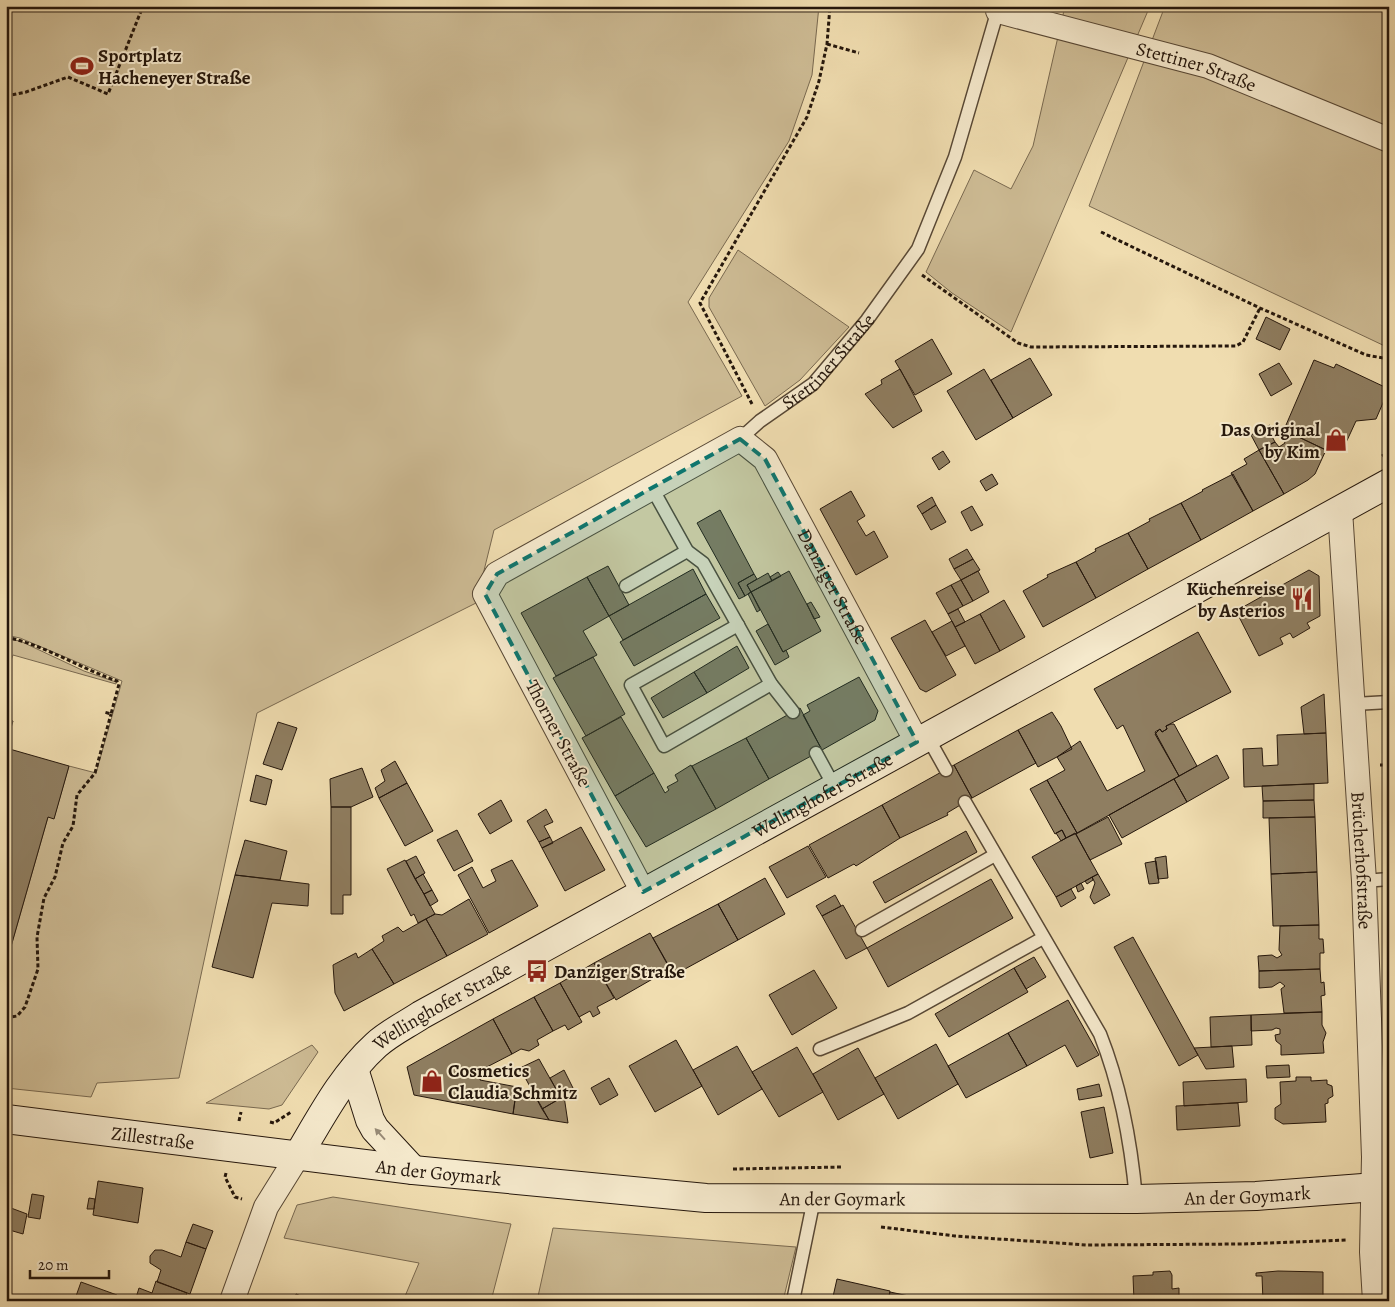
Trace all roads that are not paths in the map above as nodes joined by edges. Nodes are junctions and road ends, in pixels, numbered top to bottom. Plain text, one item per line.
1 (999, 9) edge
2 (1389, 140) edge
3 (740, 439) junction
4 (1389, 483) edge
5 (652, 488) junction
6 (1340, 510) junction
7 (687, 551) junction
8 (497, 574) joint
9 (626, 586) dead end
10 (738, 625) junction
11 (771, 684) junction
12 (1389, 702) edge
13 (1354, 704) junction
14 (792, 712) dead end
15 (922, 739) junction
16 (816, 753) dead end
17 (946, 770) dead end
18 (835, 788) junction
19 (965, 802) dead end
20 (994, 855) junction
21 (1389, 879) edge
22 (1364, 881) junction
23 (643, 892) junction
24 (862, 930) dead end
25 (1043, 938) junction
26 (820, 1048) dead end
27 (354, 1069) junction
28 (6, 1119) edge
29 (299, 1154) junction
30 (413, 1170) junction
31 (1381, 1187) edge
32 (814, 1199) junction
33 (1136, 1199) junction
34 (1381, 1263) edge
35 (232, 1301) edge
36 (793, 1301) edge
37 (1375, 1301) edge

1 - 2 street, Stettiner Straße
1 - 3 lane, Stettiner Straße
3 - 5 street, Stettiner Straße
3 - 15 street, Danziger Straße
4 - 6 street, Wellinghofer Straße
5 - 7 lane
5 - 8 street, Stettiner Straße
6 - 13 street, Brücherhofstraße
6 - 15 street, Wellinghofer Straße
7 - 9 lane
7 - 10 lane
8 - 23 street, Thorner Straße
10 - 11 lane
10 - 11 lane
11 - 14 lane
12 - 13 lane
13 - 22 street, Brücherhofstraße
15 - 17 lane
15 - 18 street, Wellinghofer Straße
16 - 18 lane
18 - 23 street, Wellinghofer Straße
19 - 20 lane
20 - 24 lane
20 - 25 lane
21 - 22 lane
22 - 31 street, Brücherhofstraße
23 - 27 street, Wellinghofer Straße
25 - 26 lane
25 - 33 lane
27 - 29 street, Wellinghofer Straße
30 -> 27 street
28 - 29 street, Zillestraße
29 - 30 street, An der Goymark
29 - 35 street
30 - 32 street, An der Goymark
31 - 33 street, An der Goymark
31 - 34 street, Brücherhofstraße
32 - 33 street, An der Goymark
32 - 36 lane
34 - 37 street, Brücherhofstraße

